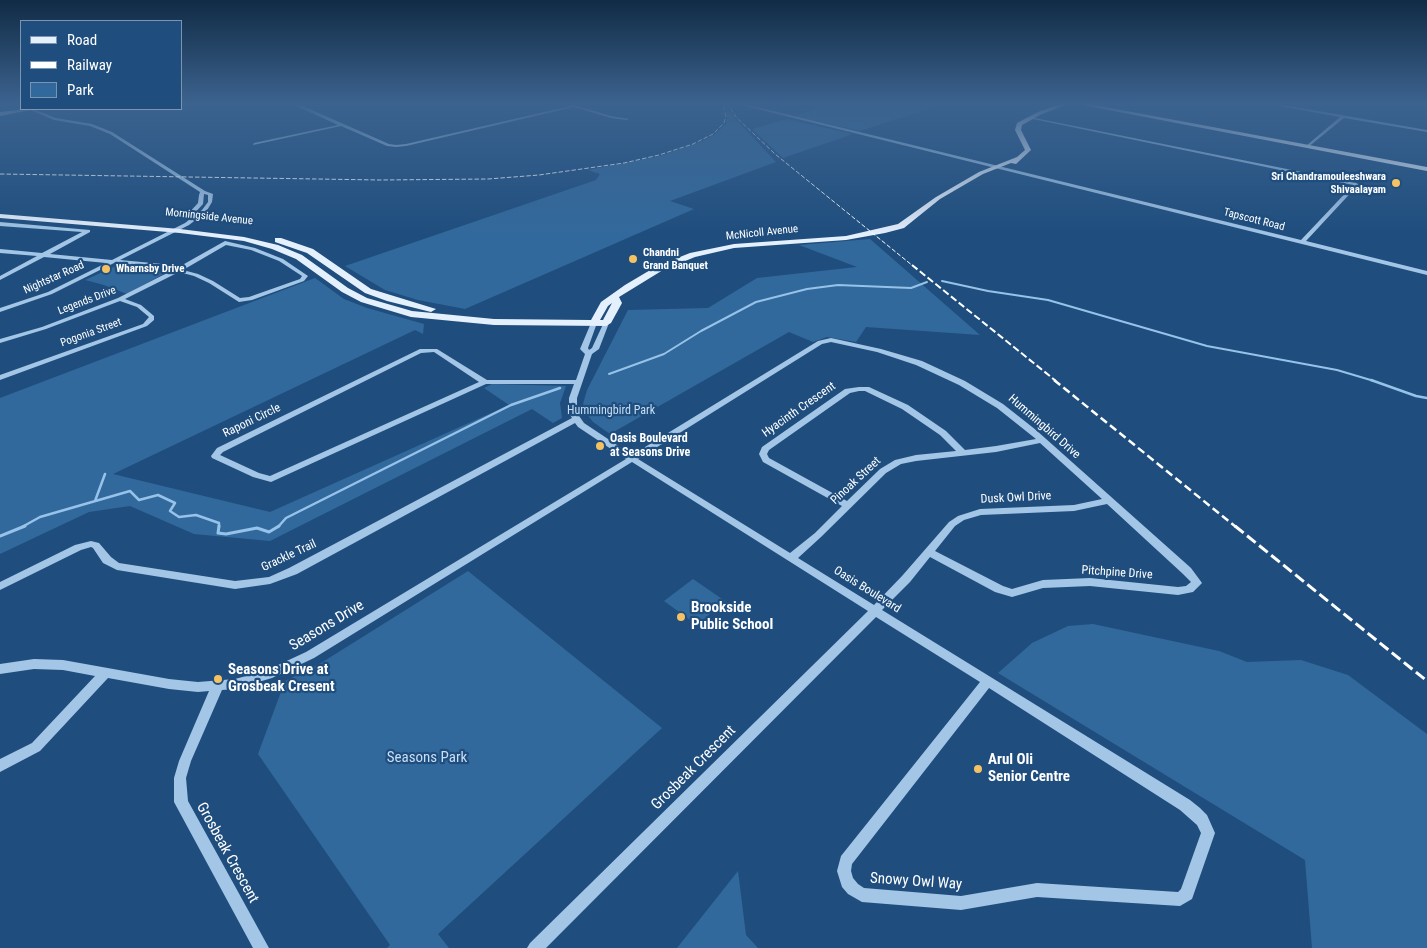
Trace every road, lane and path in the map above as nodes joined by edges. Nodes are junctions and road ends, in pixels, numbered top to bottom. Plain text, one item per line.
1 (132, 147) edge
2 (914, 147) edge
3 (1027, 147) edge
4 (1174, 147) edge
5 (1316, 147) edge
6 (1000, 168) junction
7 (1427, 168) edge
8 (204, 192) junction
9 (0, 214) edge
10 (0, 224) edge
11 (173, 228) junction
12 (1302, 242) junction
13 (0, 251) edge
14 (43, 255) junction
15 (114, 260) junction
16 (178, 270) junction
17 (1427, 273) edge
18 (0, 278) edge
19 (614, 298) junction
20 (120, 299) junction
21 (239, 300) joint
22 (0, 310) edge
23 (596, 320) junction
24 (607, 320) junction
25 (0, 341) edge
26 (589, 353) junction
27 (0, 378) edge
28 (485, 382) junction
29 (577, 382) junction
30 (576, 419) junction
31 (1042, 440) junction
32 (962, 452) junction
33 (632, 458) junction
34 (1109, 501) junction
35 (848, 505) junction
36 (929, 552) junction
37 (791, 558) junction
38 (1180, 566) joint
39 (0, 586) edge
40 (875, 611) junction
41 (0, 669) edge
42 (105, 672) junction
43 (988, 682) junction
44 (217, 687) junction
45 (0, 766) edge
46 (1202, 820) joint
47 (261, 948) edge
48 (536, 948) edge

1 - 8 street
2 - 6 street, Tapscott Road
3 - 6 main road, McNicoll Avenue
4 - 12 street
5 - 7 main road
6 - 12 street, Tapscott Road
6 - 19 main road, McNicoll Avenue
8 - 11 street
8 - 11 street
9 - 11 main road, Morningside Avenue
10 - 14 street
11 - 15 street, Nightstar Road
11 - 23 main road, Morningside Avenue
12 - 17 street, Tapscott Road
13 - 14 street
14 - 15 street
14 - 18 street
15 - 16 street
15 - 22 street, Nightstar Road
16 - 20 street, Legends Drive
16 - 21 street
16 - 21 street, Legends Drive
19 - 23 main road, McNicoll Avenue
19 - 24 main road
20 - 25 street, Legends Drive
20 - 27 street, Pogonia Street
23 - 24 main road, Morningside Avenue
23 - 26 street
24 - 26 street
26 - 29 street
28 - 28 street, Raponi Circle
28 - 29 street, Raponi Circle
29 - 30 street
30 - 33 street, Oasis Boulevard
30 - 39 street, Grackle Trail
31 - 32 street, Pinoak Street
31 - 33 street, Hummingbird Drive
31 - 34 street, Hummingbird Drive
32 - 35 street, Pinoak Street
32 - 35 street, Hyacinth Crescent
33 - 37 street, Oasis Boulevard
33 - 44 street, Seasons Drive
34 - 36 street, Dusk Owl Drive
34 - 38 street, Hummingbird Drive
35 - 37 street, Pinoak Street
36 - 38 street, Pitchpine Drive
36 - 40 street, Dusk Owl Drive
37 - 40 street, Oasis Boulevard
40 - 43 street, Oasis Boulevard
40 - 48 street, Grosbeak Crescent
41 - 42 street, Seasons Drive
42 - 44 street, Seasons Drive
42 - 45 street
43 - 46 street, Oasis Boulevard
43 - 46 street, Snowy Owl Way
44 - 47 street, Grosbeak Crescent

